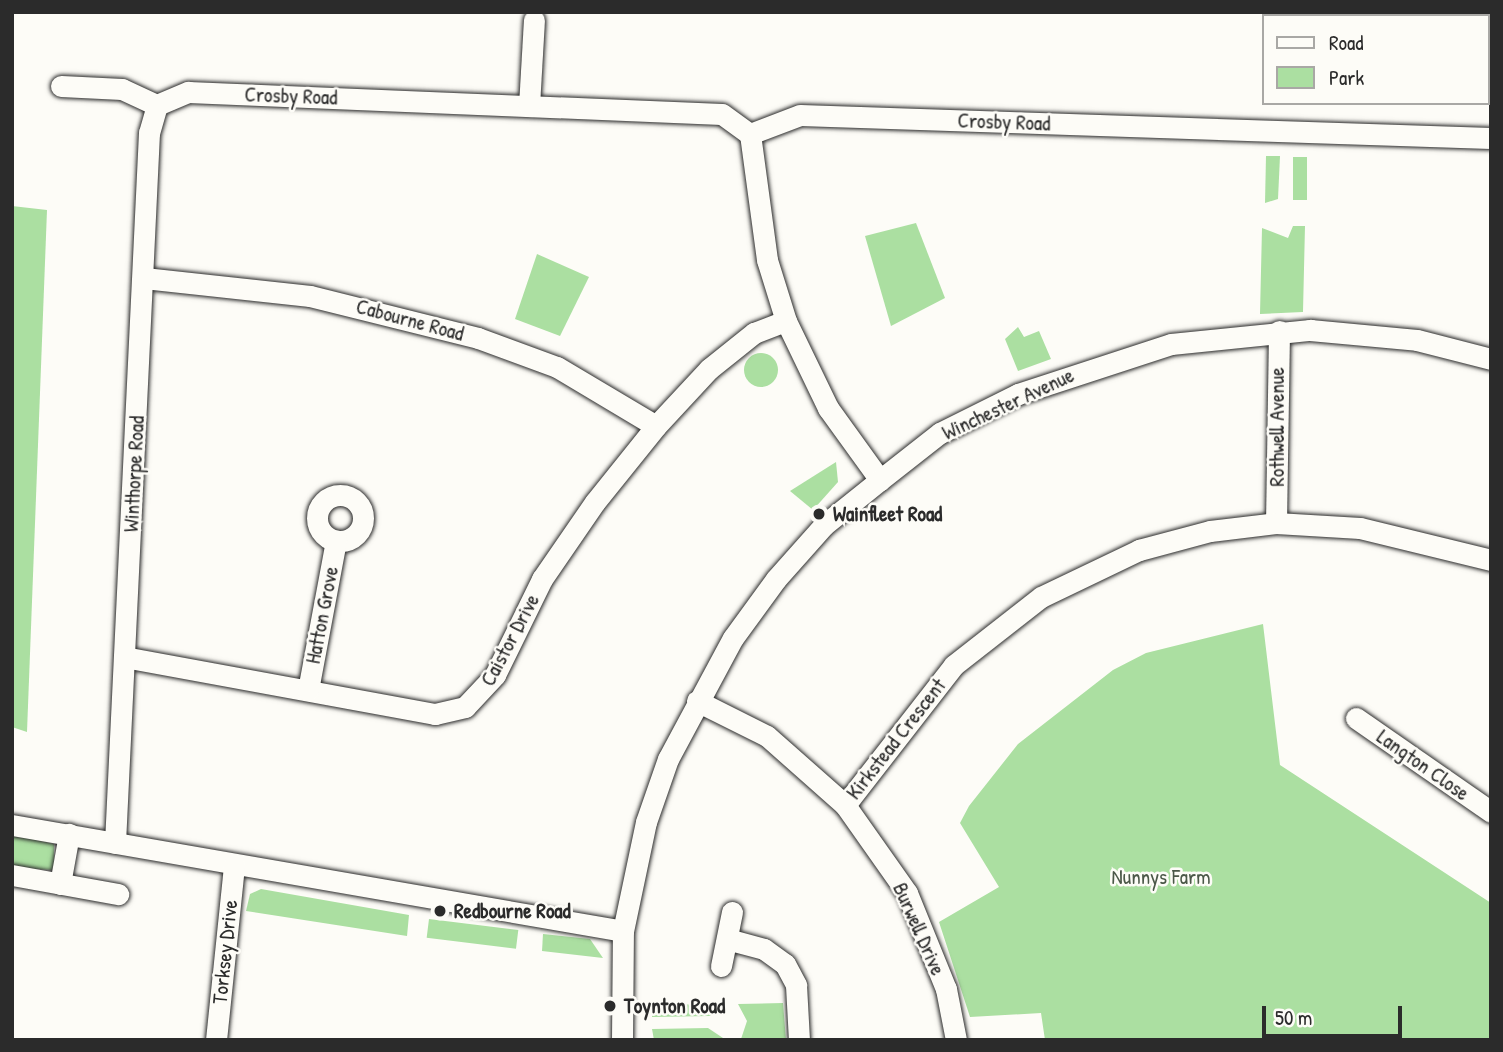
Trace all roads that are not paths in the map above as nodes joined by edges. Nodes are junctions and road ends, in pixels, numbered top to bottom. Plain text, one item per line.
1 (534, 20) dead end
2 (61, 86) dead end
3 (157, 105) junction
4 (528, 106) junction
5 (750, 134) junction
6 (1491, 138) edge
7 (144, 278) junction
8 (786, 321) junction
9 (1279, 331) junction
10 (1491, 359) edge
11 (656, 426) junction
12 (880, 480) junction
13 (1276, 523) junction
14 (336, 541) dead end
15 (1491, 560) edge
16 (124, 657) junction
17 (308, 690) junction
18 (697, 701) junction
19 (1356, 718) dead end
20 (845, 805) junction
21 (1491, 812) edge
22 (12, 825) edge
23 (69, 834) junction
24 (115, 843) junction
25 (234, 865) junction
26 (12, 875) edge
27 (60, 884) junction
28 (118, 894) dead end
29 (732, 912) dead end
30 (623, 930) junction
31 (726, 939) junction
32 (721, 966) dead end
33 (216, 1040) edge
34 (622, 1040) edge
35 (799, 1040) edge
36 (956, 1040) edge

1 - 4 street
2 - 3 street
3 - 4 street, Crosby Road
3 - 7 street, Winthorpe Road
4 - 5 street, Crosby Road
5 - 6 street, Crosby Road
5 - 8 street
7 - 11 street, Cabourne Road
7 - 16 street, Winthorpe Road
8 - 11 street, Caistor Drive
8 - 12 street
9 - 10 street, Winchester Avenue
9 - 12 street, Winchester Avenue
9 - 13 street, Rothwell Avenue
11 - 17 street, Caistor Drive
12 - 18 street, Winchester Avenue
13 - 15 street, Kirkstead Crescent
13 - 20 street, Kirkstead Crescent
14 - 17 street, Hatton Grove
16 - 17 street, Caistor Drive
16 - 24 street, Winthorpe Road
18 - 20 street, Burwell Drive
18 - 30 street, Winchester Avenue
19 - 21 street, Langton Close
20 - 36 street, Burwell Drive
22 - 23 street
23 - 24 street
23 - 27 street
24 - 25 street
25 - 30 street
25 - 33 street, Torksey Drive
26 - 27 street
27 - 28 street
29 - 31 street
30 - 34 street, Winchester Avenue
31 - 32 street
31 - 35 street

